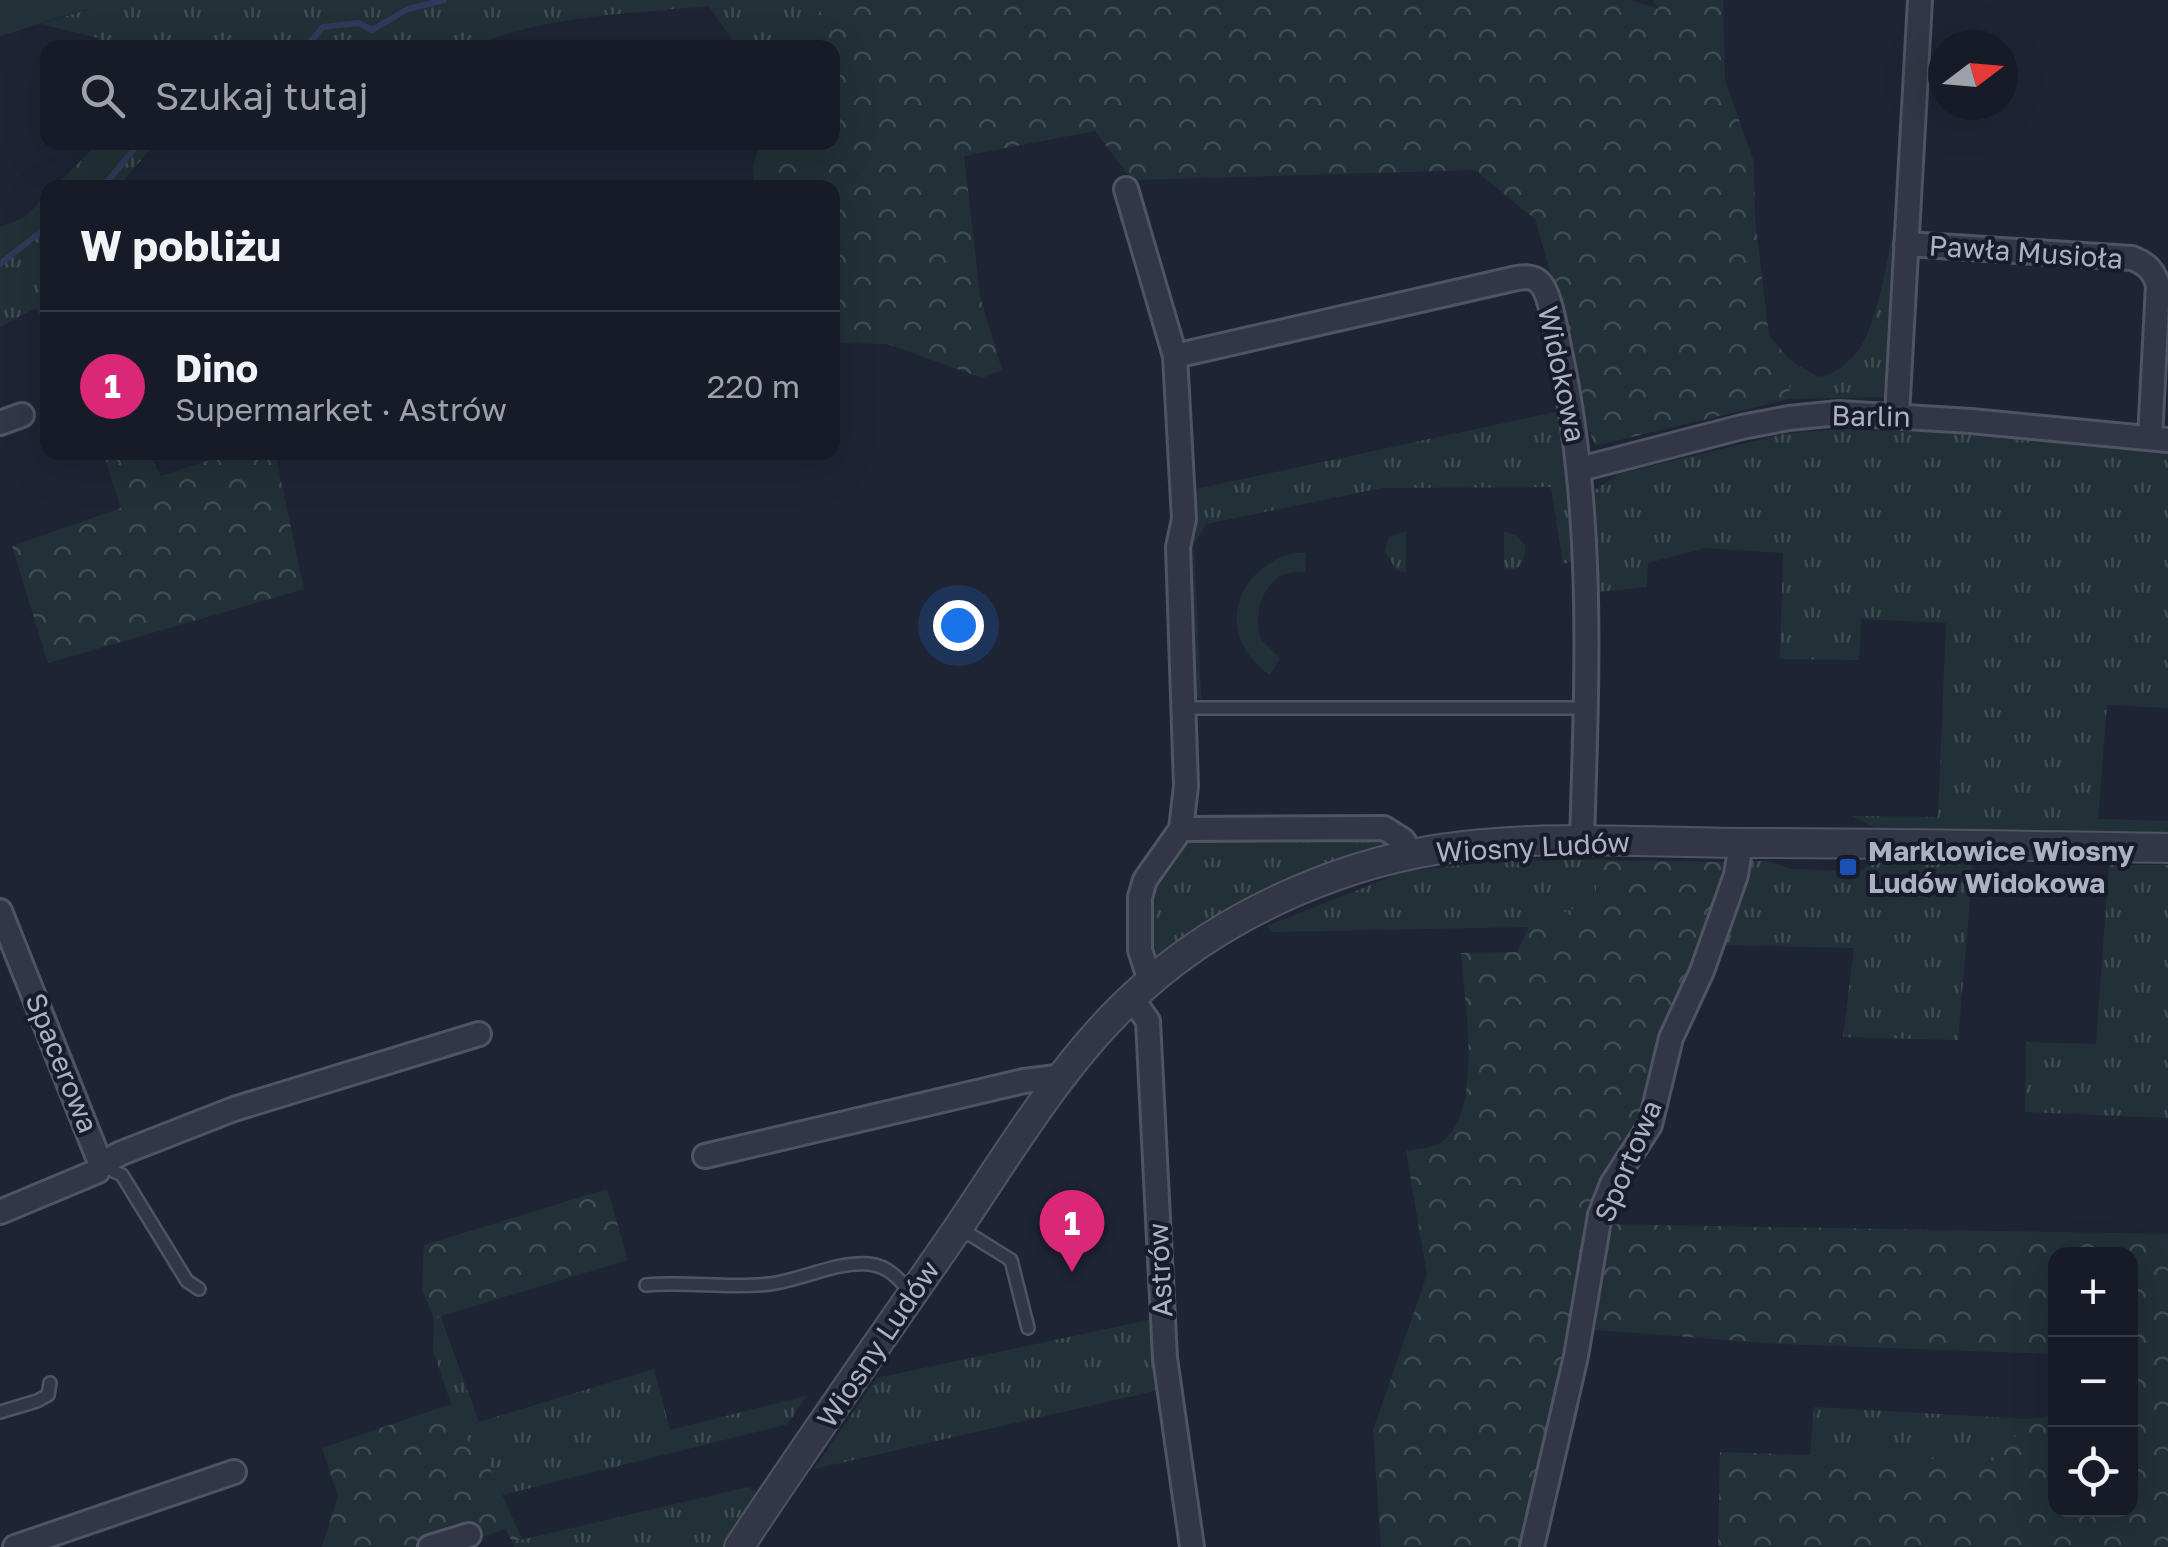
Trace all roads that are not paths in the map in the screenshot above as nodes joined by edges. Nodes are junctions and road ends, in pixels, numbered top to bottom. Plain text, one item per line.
1 (1920, 0) edge
2 (1126, 189) dead end
3 (1906, 244) junction
4 (1175, 356) junction
5 (1897, 415) junction
6 (2159, 440) edge
7 (1580, 469) junction
8 (1183, 708) junction
9 (1585, 708) junction
10 (1181, 830) junction
11 (1582, 842) junction
12 (1741, 843) junction
13 (2168, 848) edge
14 (1412, 854) junction
15 (0, 911) edge
16 (1140, 989) junction
17 (478, 1034) dead end
18 (1064, 1076) junction
19 (705, 1156) dead end
20 (102, 1165) junction
21 (0, 1212) edge
22 (958, 1227) junction
23 (646, 1285) dead end
24 (199, 1289) dead end
25 (912, 1294) junction
26 (1028, 1328) dead end
27 (50, 1383) dead end
28 (0, 1412) edge
29 (234, 1472) dead end
30 (469, 1535) dead end
31 (16, 1547) edge
32 (430, 1547) edge
33 (739, 1547) edge
34 (1192, 1547) edge
35 (1532, 1547) edge

1 - 3 street, Pawła Musioła
2 - 4 street
3 - 5 street, Pawła Musioła
3 - 6 street, Pawła Musioła
4 - 7 street, Widokowa
4 - 8 street
5 - 6 street, Barlin
5 - 7 street, Barlin
7 - 9 street, Widokowa
8 - 9 lane
8 - 10 street
9 - 11 street, Widokowa
10 - 14 street
10 - 16 street
11 - 12 street, Wiosny Ludów
11 - 14 street, Wiosny Ludów
12 - 13 street, Wiosny Ludów
12 - 35 street, Sportowa
14 - 16 street, Wiosny Ludów
15 - 20 street, Spacerowa
16 - 18 street, Wiosny Ludów
16 - 34 street, Astrów
17 - 20 street
18 - 19 street
18 - 22 street, Wiosny Ludów
20 - 21 street, Spacerowa
20 - 24 lane
22 - 25 street, Wiosny Ludów
22 - 26 lane
23 - 25 lane
25 - 33 street, Wiosny Ludów
27 - 28 lane
29 - 31 street
30 - 32 street

